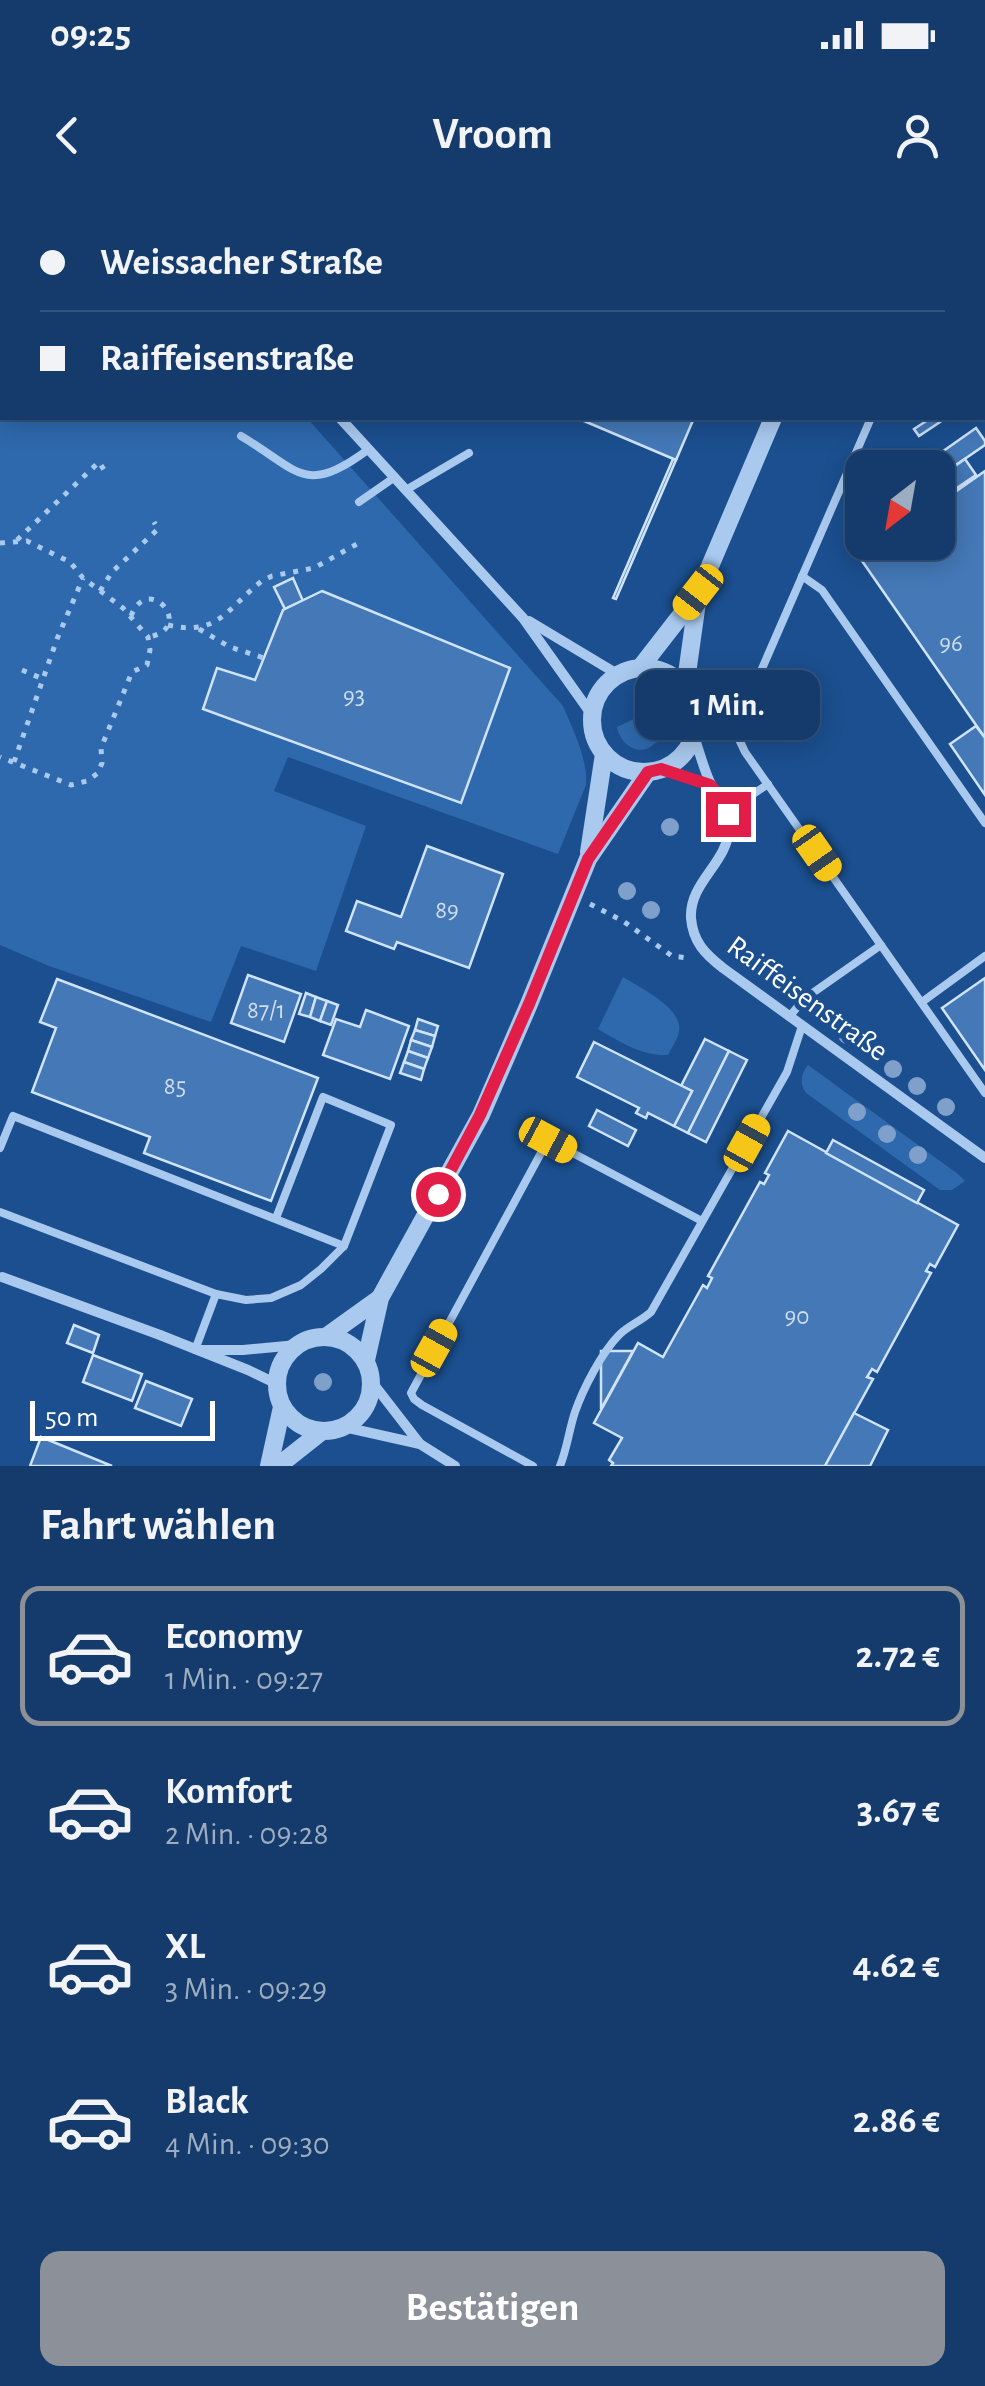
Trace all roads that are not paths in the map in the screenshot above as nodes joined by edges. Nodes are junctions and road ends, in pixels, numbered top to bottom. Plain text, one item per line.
1 (342, 420) edge
2 (772, 420) edge
3 (870, 420) edge
4 (241, 436) dead end
5 (369, 449) junction
6 (469, 454) dead end
7 (395, 477) junction
8 (406, 490) junction
9 (359, 502) dead end
10 (802, 576) junction
11 (698, 592) junction
12 (524, 618) junction
13 (640, 668) junction
14 (619, 675) junction
15 (685, 688) junction
16 (592, 715) junction
17 (694, 736) junction
18 (604, 754) junction
19 (654, 771) junction
20 (768, 784) junction
21 (710, 785) junction
22 (727, 809) junction
23 (985, 823) edge
24 (588, 859) junction
25 (881, 945) junction
26 (985, 956) edge
27 (922, 1002) junction
28 (789, 1017) junction
29 (802, 1026) junction
30 (985, 1093) edge
31 (0, 1148) edge
32 (985, 1158) edge
33 (0, 1212) edge
34 (276, 1218) junction
35 (702, 1222) junction
36 (344, 1246) junction
37 (1, 1277) edge
38 (216, 1294) junction
39 (380, 1298) junction
40 (327, 1336) junction
41 (297, 1345) junction
42 (195, 1350) junction
43 (366, 1360) junction
44 (372, 1382) junction
45 (276, 1384) junction
46 (282, 1407) junction
47 (344, 1428) junction
48 (321, 1432) junction
49 (420, 1444) junction
50 (269, 1466) edge
51 (278, 1466) edge
52 (456, 1466) edge
53 (533, 1466) edge
54 (560, 1466) edge

1 - 5 street
2 - 11 street
3 - 10 lane
4 - 5 lane
5 - 7 street
6 - 8 lane
7 - 8 street
7 - 9 lane
8 - 12 street
10 - 20 lane
10 - 23 lane
11 - 13 street
11 - 15 street
12 - 14 street
12 - 16 street
13 - 14 street
13 - 15 street
14 - 16 street
15 - 17 street
16 - 18 street
17 - 19 street
17 - 21 street
18 - 19 street
18 - 24 street
19 - 21 street
19 - 24 street
20 - 22 lane
20 - 25 lane
21 - 22 street
22 - 28 street, Raiffeisenstraße
24 - 39 street
25 - 27 lane
25 - 28 lane
26 - 27 lane
27 - 30 lane
28 - 29 street, Raiffeisenstraße
29 - 32 street, Raiffeisenstraße
29 - 35 lane
31 - 34 lane
33 - 38 lane
34 - 36 lane
34 - 36 lane
35 - 53 lane
35 - 54 lane
36 - 38 lane
37 - 42 street
38 - 42 lane
39 - 40 street
39 - 43 street
40 - 41 street
40 - 43 street
41 - 42 street
41 - 45 street
42 - 45 street
43 - 44 street
44 - 47 street
44 - 49 street
45 - 46 street
46 - 48 street
46 - 50 street
47 - 48 street
47 - 49 street
48 - 51 street
49 - 52 street

